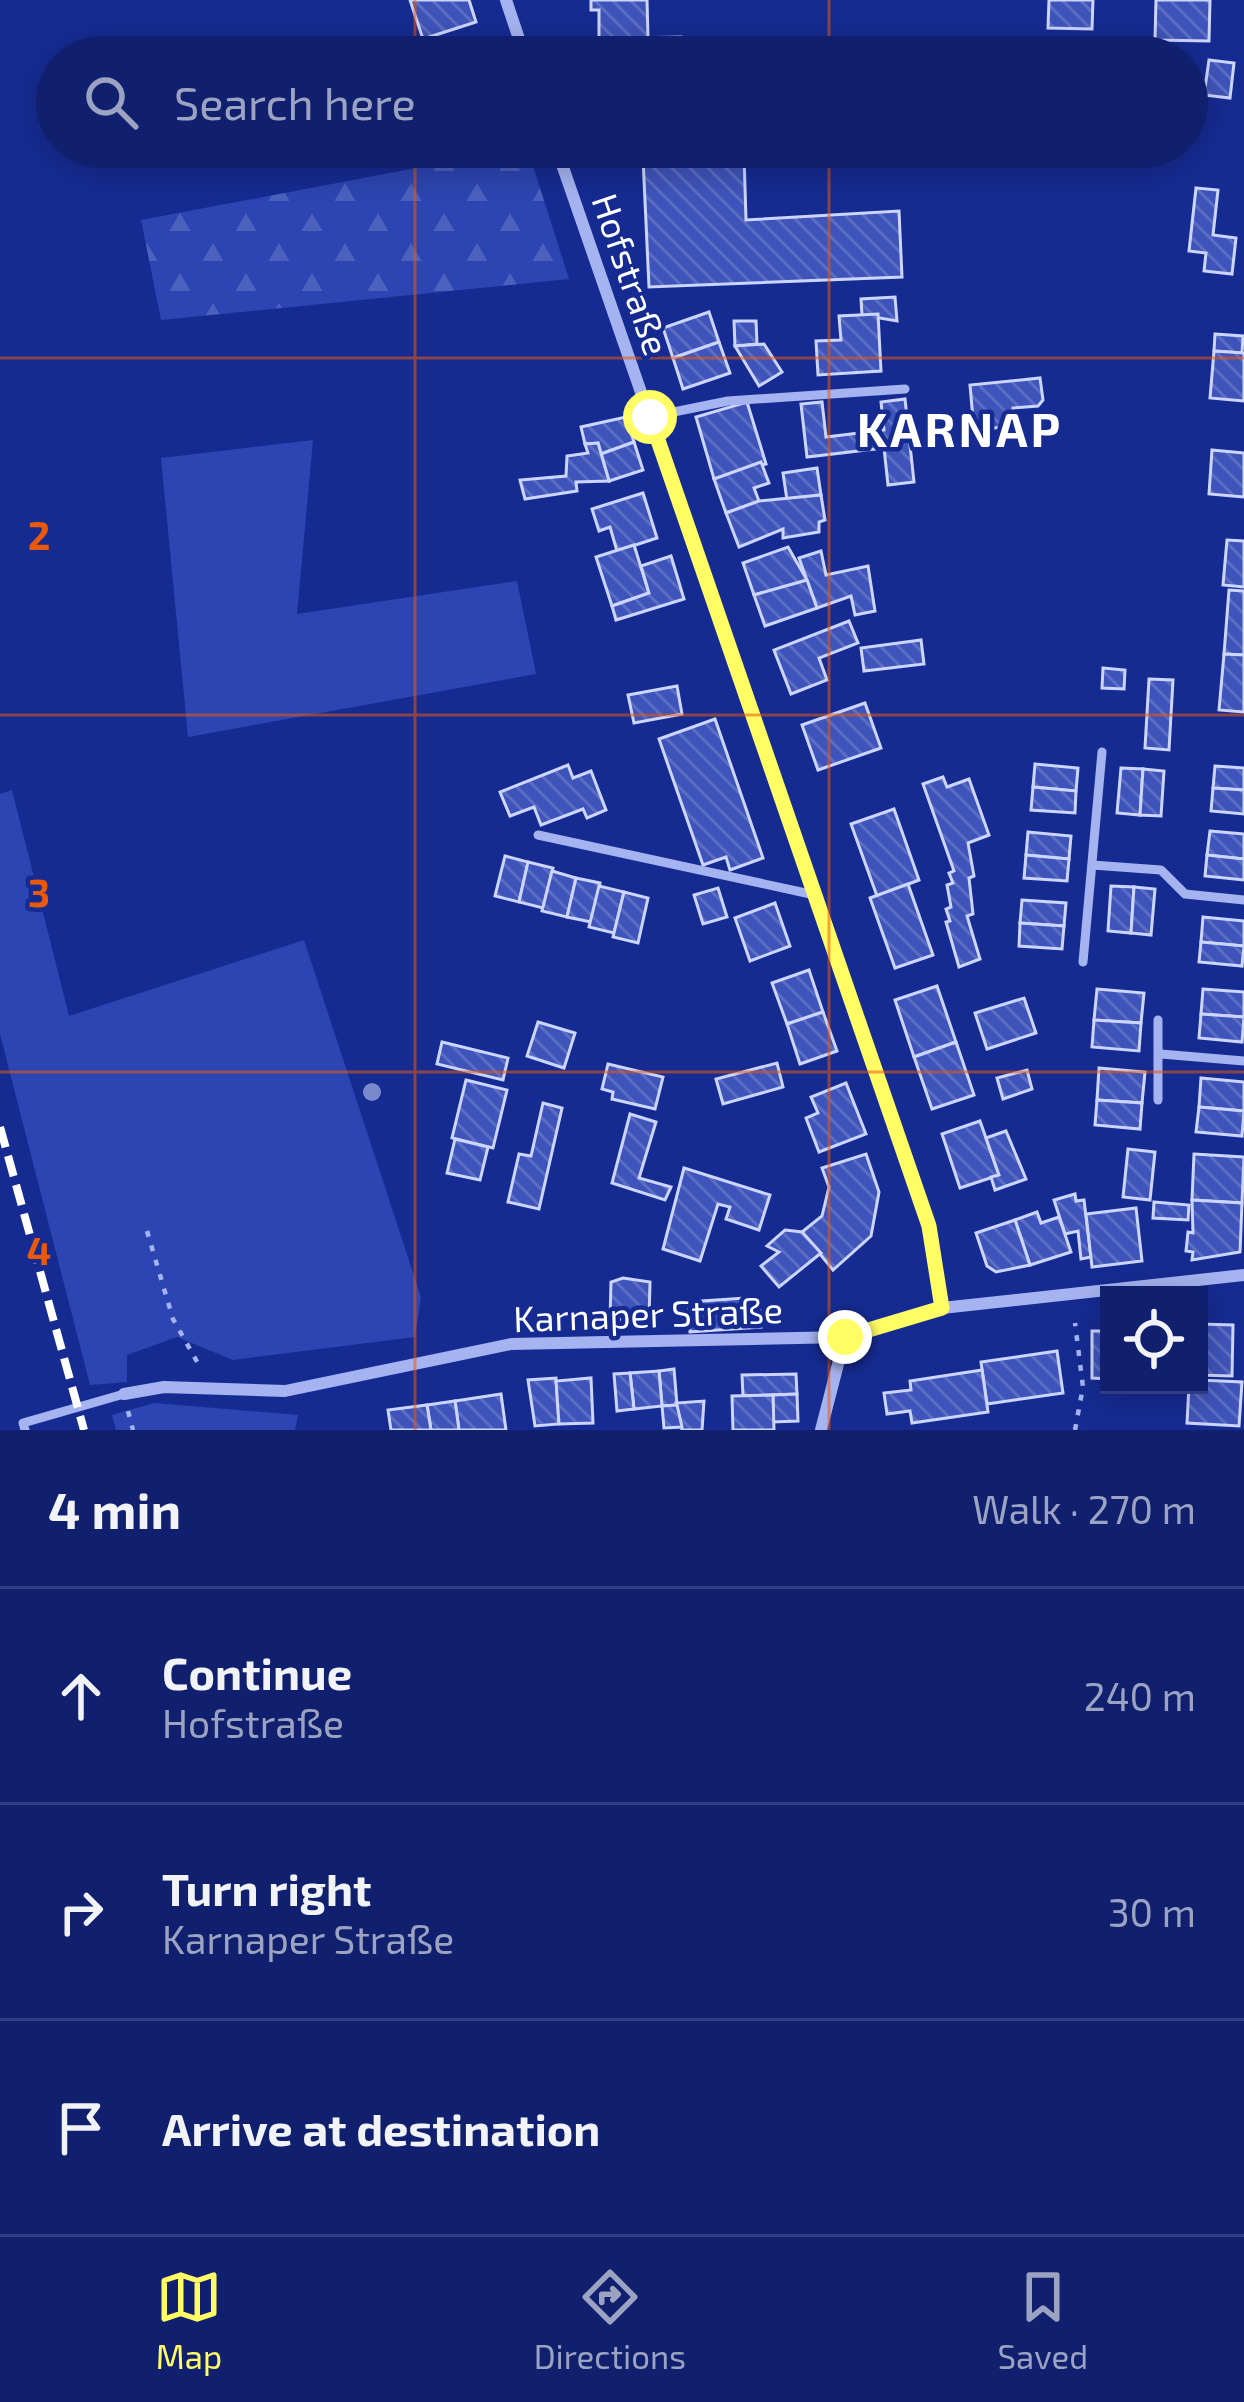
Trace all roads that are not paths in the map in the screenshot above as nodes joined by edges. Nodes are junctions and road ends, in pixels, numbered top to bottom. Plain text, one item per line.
1 (506, 0) edge
2 (518, 36) edge
3 (563, 168) edge
4 (905, 389) dead end
5 (650, 417) junction
6 (1102, 752) dead end
7 (538, 835) dead end
8 (1092, 865) junction
9 (814, 895) junction
10 (1244, 900) edge
11 (1083, 962) dead end
12 (1158, 1020) dead end
13 (1161, 1054) junction
14 (1244, 1061) edge
15 (1158, 1100) dead end
16 (1244, 1275) edge
17 (942, 1308) junction
18 (845, 1337) junction
19 (124, 1394) joint
20 (25, 1430) edge
21 (821, 1430) edge

1 - 2 street
3 - 5 street, Hofstraße
4 - 5 lane
5 - 9 street, Hofstraße
6 - 8 lane
7 - 9 lane
8 - 10 lane
8 - 11 lane
9 - 17 street, Hofstraße
12 - 13 lane
13 - 14 lane
13 - 15 lane
16 - 17 street, Karnaper Straße
17 - 18 street, Karnaper Straße
18 - 19 street, Karnaper Straße
18 - 21 street
19 - 20 lane

